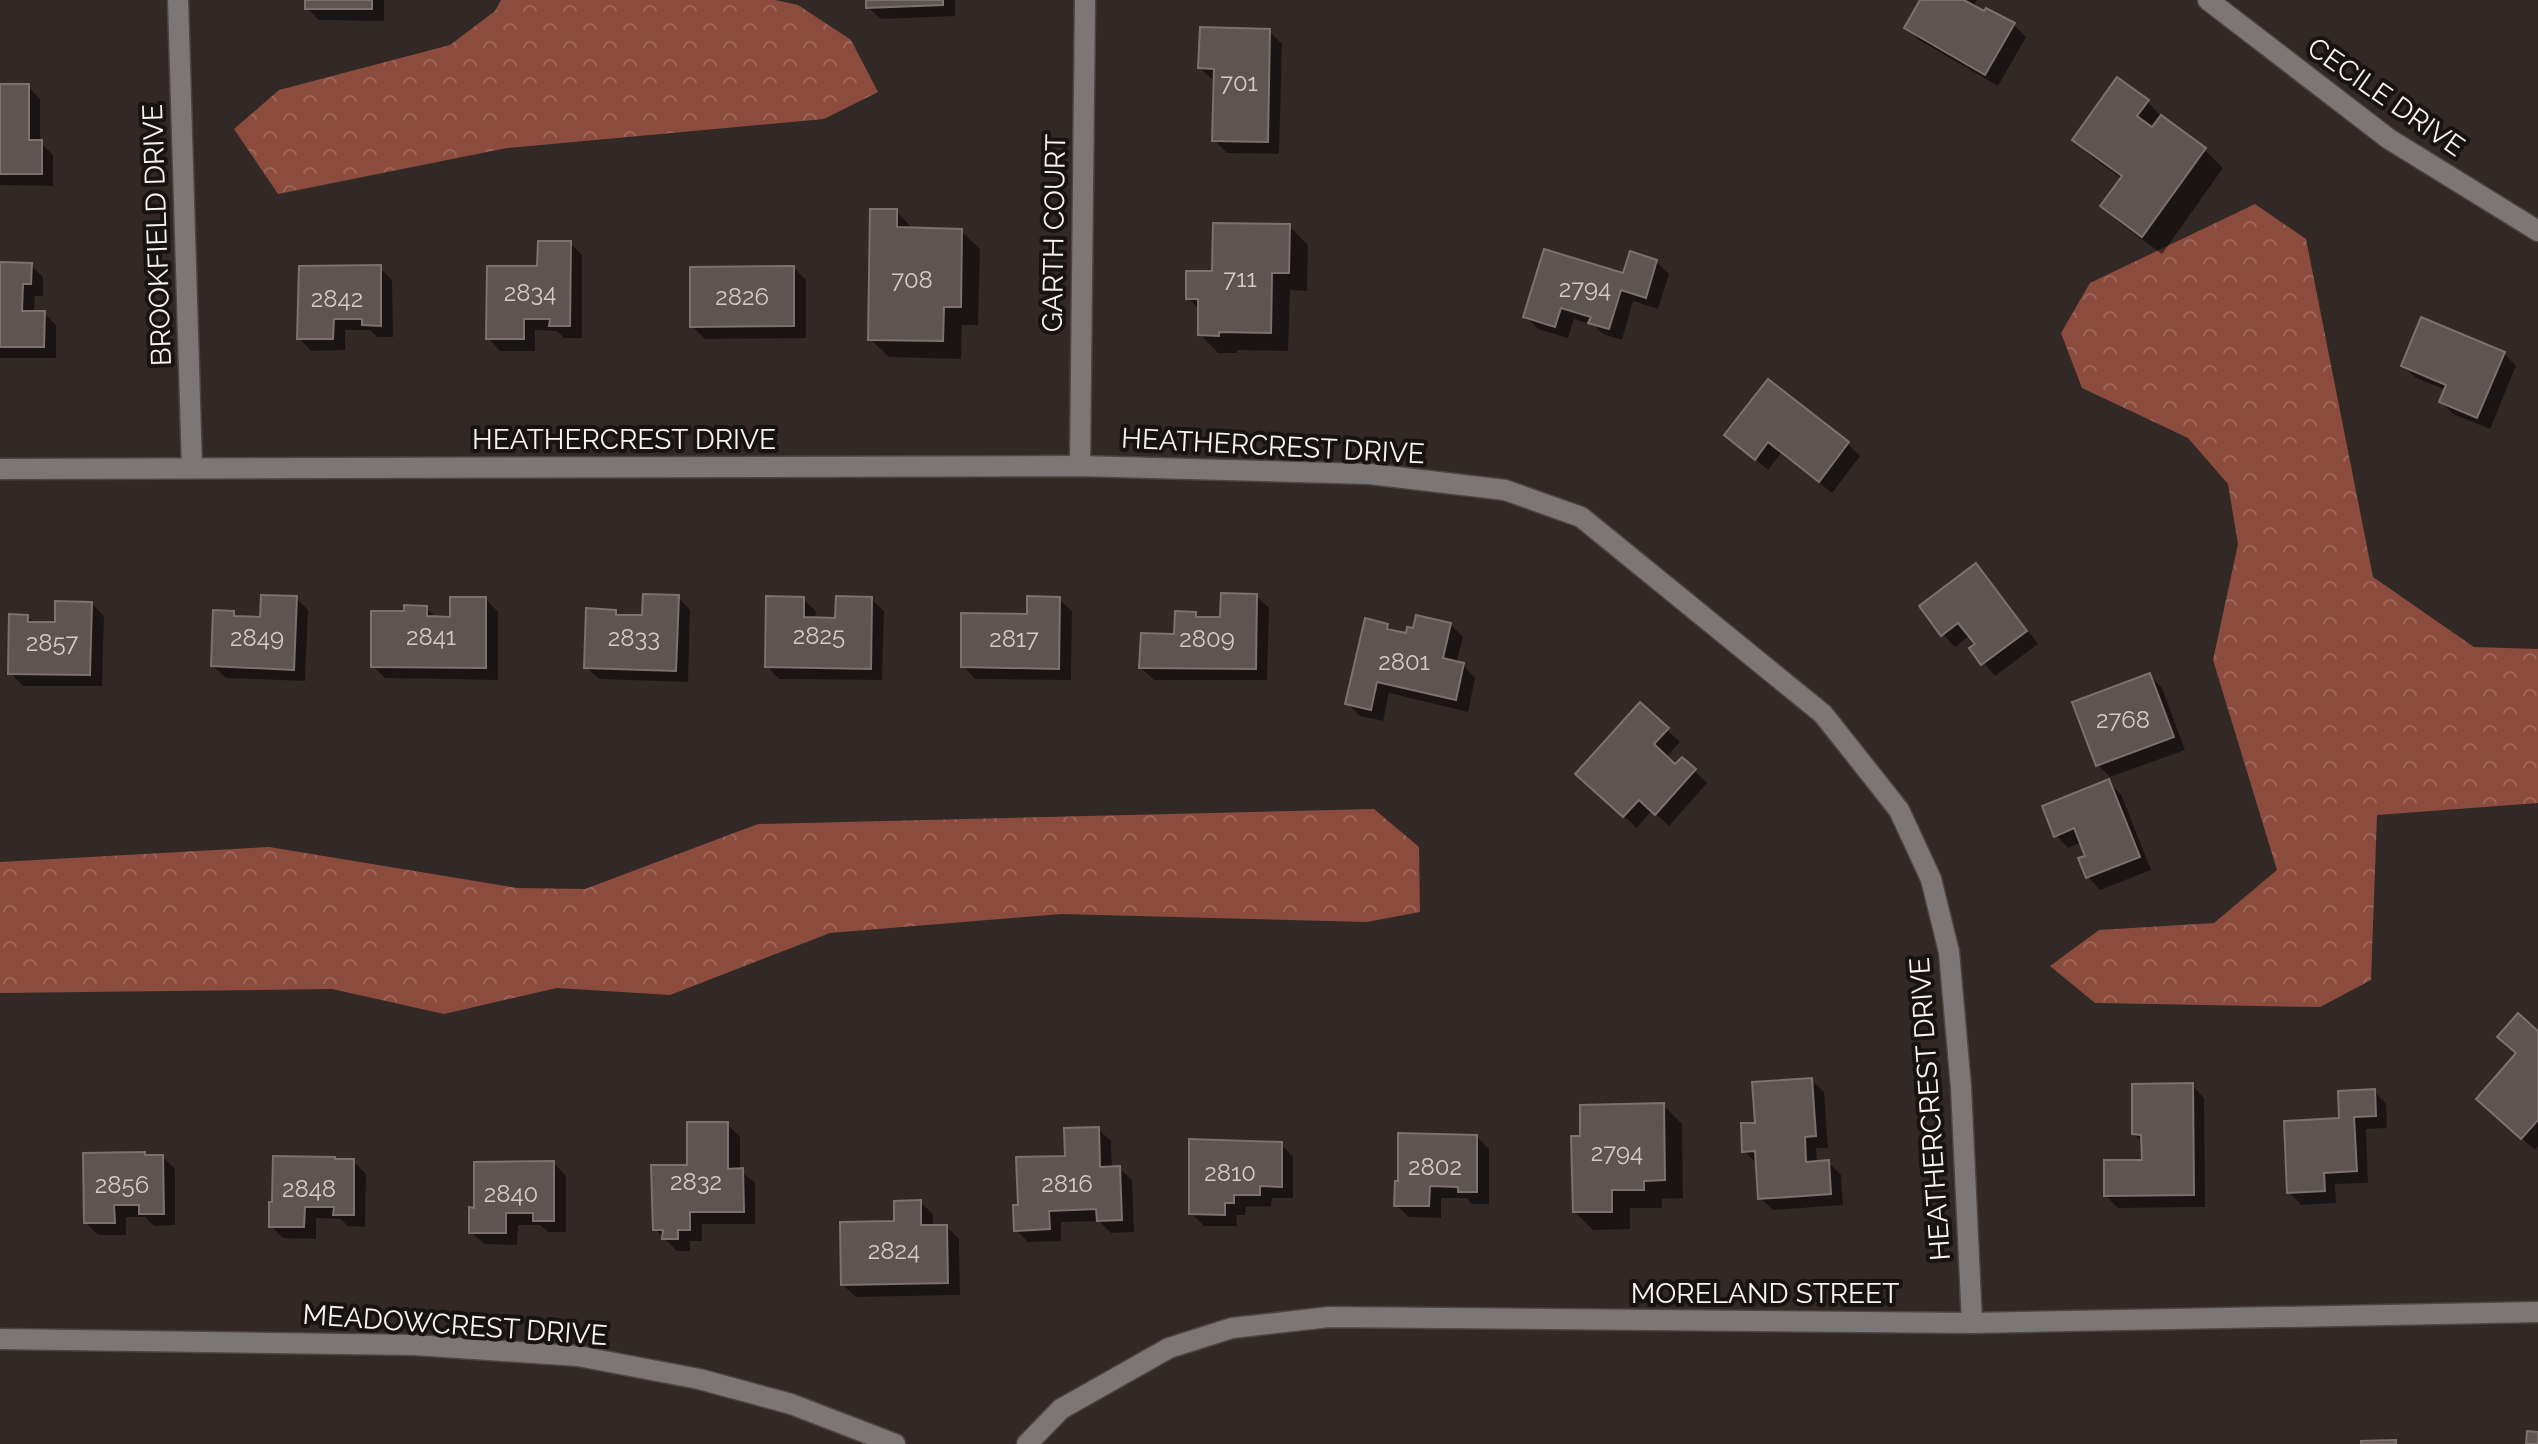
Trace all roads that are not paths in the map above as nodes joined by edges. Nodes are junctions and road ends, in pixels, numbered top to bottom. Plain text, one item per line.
1 (178, 0) edge
2 (1085, 0) edge
3 (2208, 0) edge
4 (2538, 231) edge
5 (1080, 466) junction
6 (192, 468) junction
7 (0, 469) edge
8 (2538, 1312) edge
9 (1972, 1323) junction
10 (0, 1339) edge
11 (895, 1444) edge
12 (1027, 1444) edge

1 - 6 street, BROOKFIELD DRIVE
2 - 5 street, GARTH COURT
3 - 4 street, CECILE DRIVE
5 - 6 street, HEATHERCREST DRIVE
5 - 9 street, HEATHERCREST DRIVE
6 - 7 street, HEATHERCREST DRIVE
8 - 9 street, MORELAND STREET
9 - 12 street, MORELAND STREET
10 - 11 street, MEADOWCREST DRIVE

